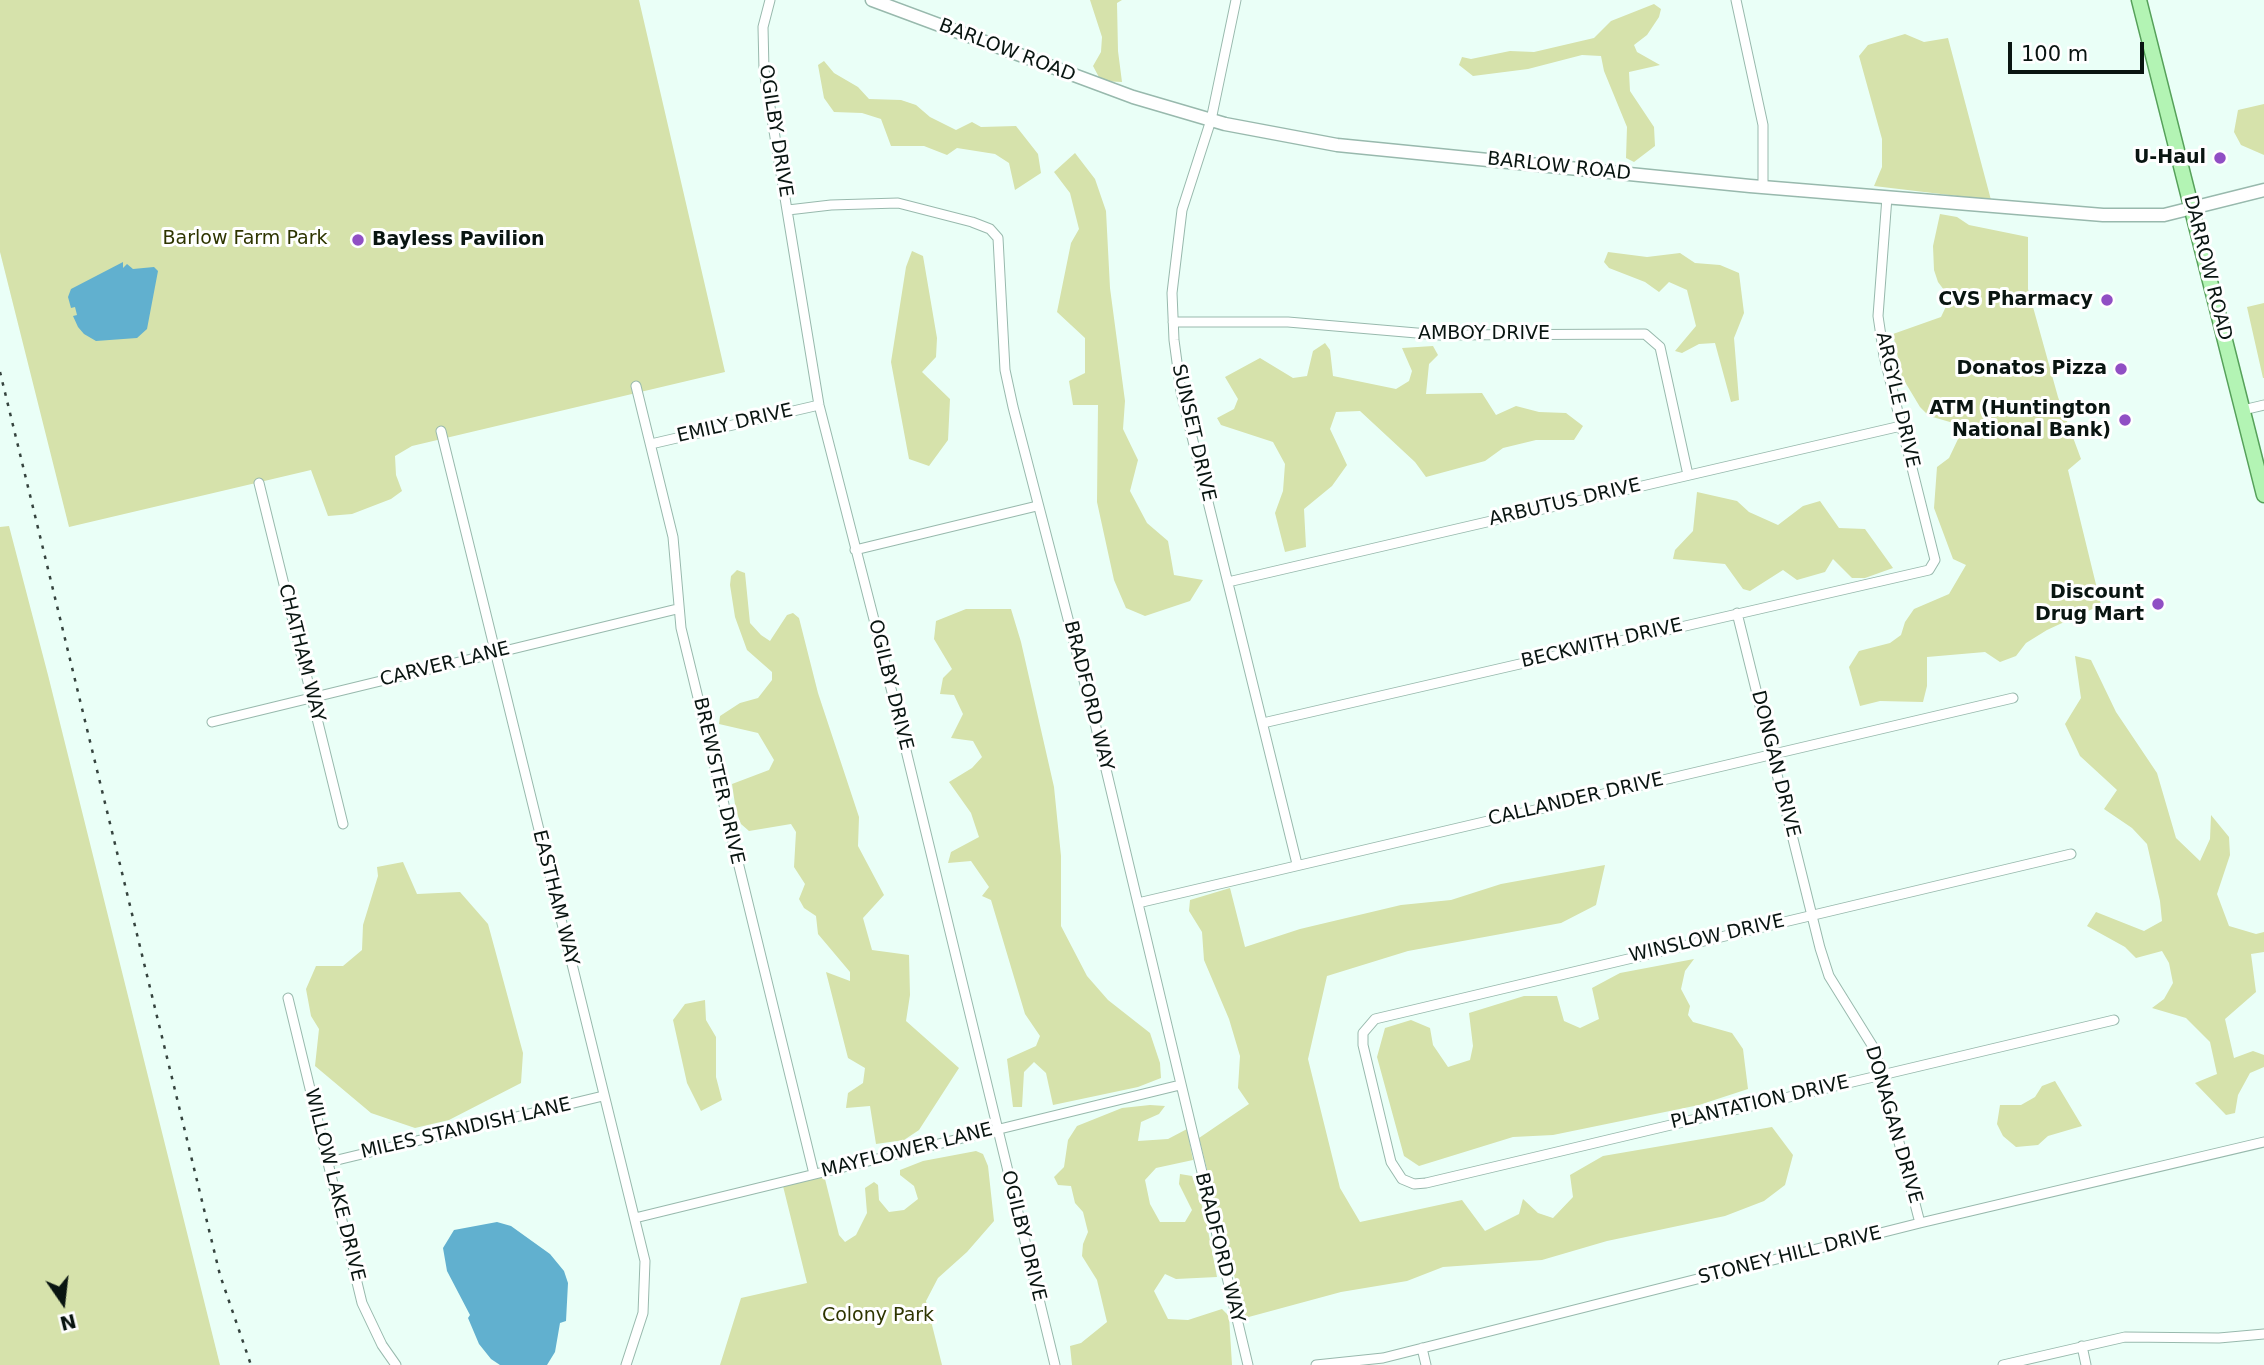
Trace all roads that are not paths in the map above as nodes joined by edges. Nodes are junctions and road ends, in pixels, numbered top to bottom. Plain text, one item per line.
1 (770, 0) edge
2 (872, 0) edge
3 (1236, 0) edge
4 (1736, 0) edge
5 (2139, 0) edge
6 (1211, 120) junction
7 (1763, 187) junction
8 (2264, 190) edge
9 (1887, 197) junction
10 (2192, 208) junction
11 (788, 210) junction
12 (1173, 322) junction
13 (636, 386) dead end
14 (819, 405) junction
15 (2264, 405) edge
16 (2243, 410) junction
17 (1901, 426) junction
18 (441, 431) dead end
19 (651, 444) junction
20 (1688, 475) junction
21 (258, 483) dead end
22 (2264, 495) edge
23 (1037, 506) junction
24 (855, 551) junction
25 (1935, 560) joint
26 (1228, 582) junction
27 (677, 608) junction
28 (1737, 613) junction
29 (495, 653) junction
30 (312, 696) junction
31 (2013, 698) dead end
32 (212, 722) dead end
33 (1263, 723) junction
34 (1774, 754) junction
35 (343, 824) dead end
36 (2071, 854) dead end
37 (1297, 864) junction
38 (1138, 903) junction
39 (1812, 916) junction
40 (288, 998) dead end
41 (2114, 1020) dead end
42 (1883, 1074) junction
43 (1180, 1085) junction
44 (603, 1096) junction
45 (996, 1130) junction
46 (2264, 1142) edge
47 (329, 1162) junction
48 (814, 1174) junction
49 (1406, 1182) joint
50 (635, 1218) junction
51 (1920, 1223) junction
52 (2264, 1335) edge
53 (2082, 1346) junction
54 (1422, 1348) junction
55 (396, 1365) edge
56 (626, 1365) edge
57 (1055, 1365) edge
58 (1248, 1365) edge
59 (1316, 1365) edge
60 (1426, 1365) edge
61 (2003, 1365) edge
62 (2086, 1365) edge

1 - 11 street, OGILBY DRIVE
2 - 6 street, BARLOW ROAD
3 - 6 street, SUNSET DRIVE
4 - 7 street
5 - 10 main road, DARROW ROAD
6 - 7 street, BARLOW ROAD
6 - 12 street, SUNSET DRIVE
7 - 9 street, BARLOW ROAD
8 - 10 street, BARLOW ROAD
9 - 10 street, BARLOW ROAD
9 - 17 street, ARGYLE DRIVE
10 - 16 main road, DARROW ROAD
11 - 14 street, OGILBY DRIVE
11 - 23 street, BRADFORD WAY
12 - 20 street, AMBOY DRIVE
12 - 26 street, SUNSET DRIVE
13 - 19 street, BREWSTER DRIVE
14 - 19 street, EMILY DRIVE
14 - 24 street, OGILBY DRIVE
15 - 16 street
16 - 22 main road, DARROW ROAD
17 - 20 street, ARBUTUS DRIVE
17 - 25 street, ARGYLE DRIVE
18 - 29 street, EASTHAM WAY
19 - 27 street, BREWSTER DRIVE
20 - 26 street, ARBUTUS DRIVE
21 - 30 street, CHATHAM WAY
23 - 24 street
23 - 38 street, BRADFORD WAY
24 - 45 street, OGILBY DRIVE
25 - 28 street, BECKWITH DRIVE
26 - 33 street, SUNSET DRIVE
27 - 29 street, CARVER LANE
27 - 48 street, BREWSTER DRIVE
28 - 33 street, BECKWITH DRIVE
28 - 34 street, DONGAN DRIVE
29 - 30 street, CARVER LANE
29 - 44 street, EASTHAM WAY
30 - 32 street, CARVER LANE
30 - 35 street, CHATHAM WAY
31 - 34 street, CALLANDER DRIVE
33 - 37 street, SUNSET DRIVE
34 - 37 street, CALLANDER DRIVE
34 - 39 street, DONGAN DRIVE
36 - 39 street, WINSLOW DRIVE
37 - 38 street, CALLANDER DRIVE
38 - 43 street, BRADFORD WAY
39 - 42 street, DONAGAN DRIVE
39 - 49 street, WINSLOW DRIVE
40 - 47 street, WILLOW LAKE DRIVE
41 - 42 street, PLANTATION DRIVE
42 - 49 street, PLANTATION DRIVE
42 - 51 street, DONAGAN DRIVE
43 - 45 street, MAYFLOWER LANE
43 - 58 street, BRADFORD WAY
44 - 47 street, MILES STANDISH LANE
44 - 50 street, EASTHAM WAY
45 - 48 street, MAYFLOWER LANE
45 - 57 street, OGILBY DRIVE
46 - 51 street, STONEY HILL DRIVE
47 - 55 street, WILLOW LAKE DRIVE
48 - 50 street, MAYFLOWER LANE
50 - 56 street, EASTHAM WAY
51 - 54 street, STONEY HILL DRIVE
52 - 53 street
53 - 61 street
53 - 62 street
54 - 59 street, STONEY HILL DRIVE
54 - 60 street

